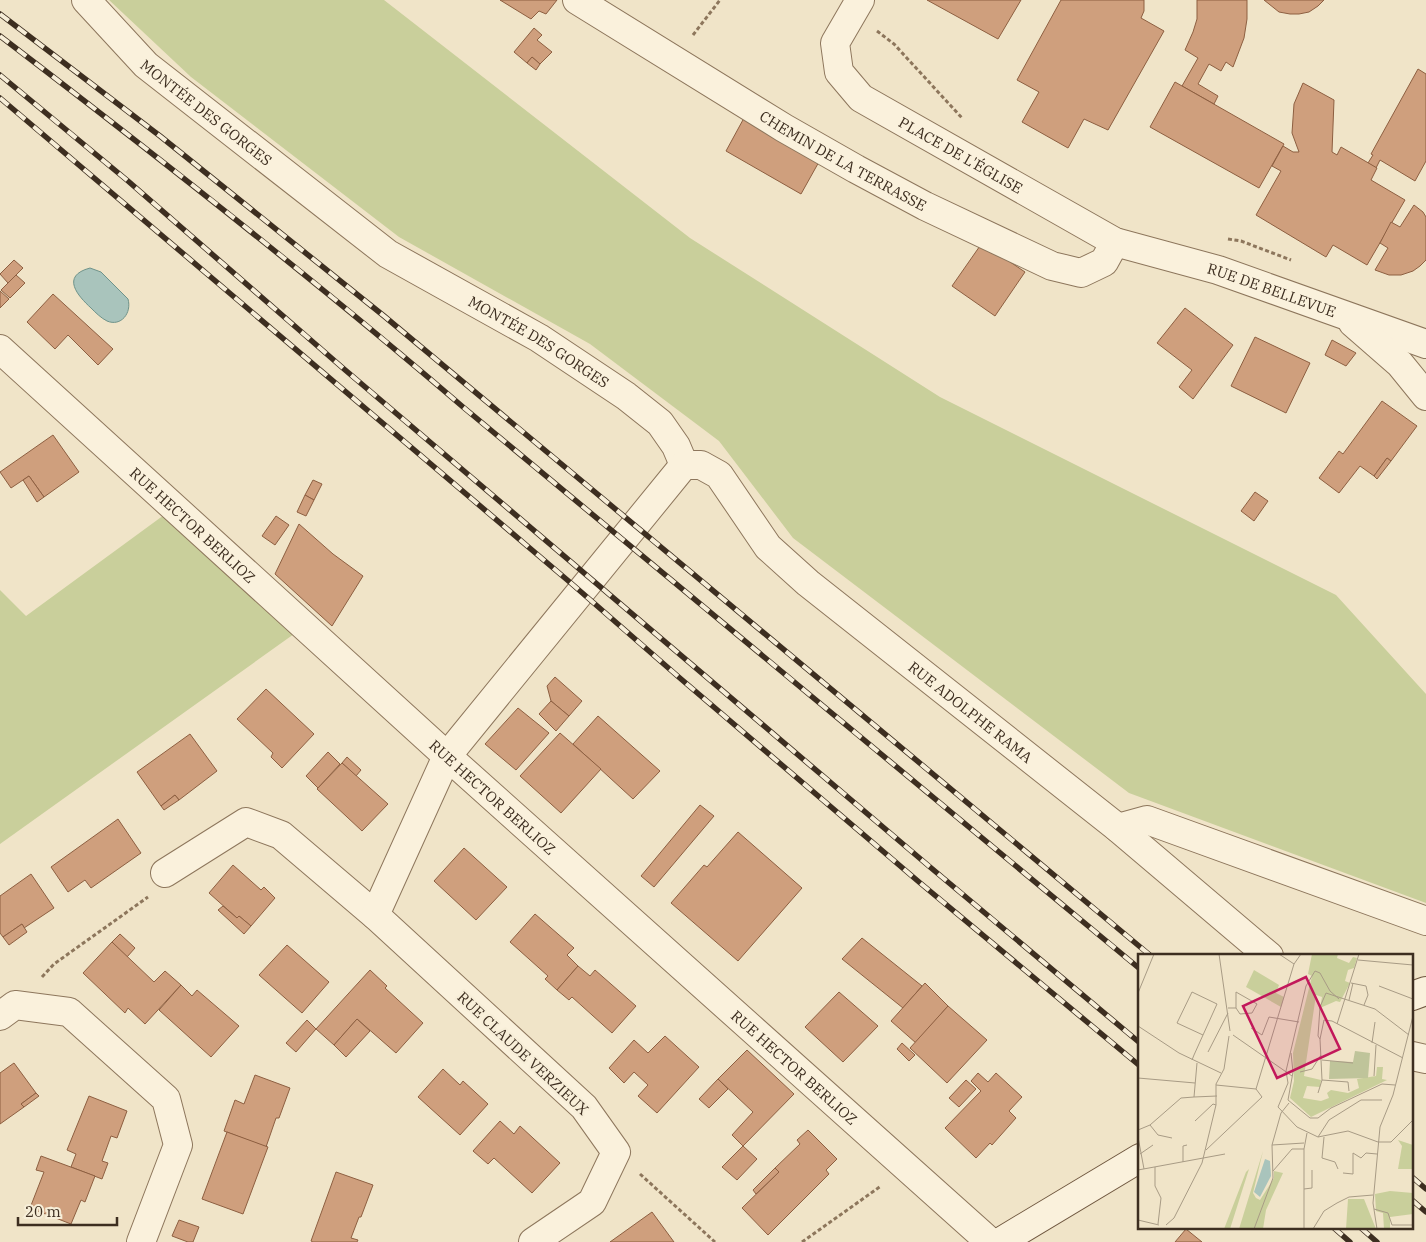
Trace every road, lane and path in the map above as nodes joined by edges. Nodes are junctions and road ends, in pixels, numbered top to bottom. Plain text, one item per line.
1 (86, 0) edge
2 (577, 0) edge
3 (720, 0) edge
4 (856, 6) edge
5 (690, 40) dead end
6 (966, 123) dead end
7 (1222, 237) dead end
8 (1114, 242) junction
9 (1297, 263) dead end
10 (1343, 314) junction
11 (1426, 344) edge
12 (0, 348) edge
13 (1426, 396) edge
14 (684, 465) junction
15 (447, 756) junction
16 (1118, 828) junction
17 (165, 873) joint
18 (375, 915) junction
19 (1426, 921) edge
20 (1267, 954) edge
21 (1426, 991) edge
22 (1414, 995) edge
23 (8, 1010) edge
24 (616, 1152) junction
25 (1138, 1159) edge
26 (906, 1168) junction
27 (141, 1242) edge
28 (533, 1242) edge
29 (716, 1242) edge
30 (802, 1242) edge
31 (990, 1242) edge
32 (1000, 1242) edge

1 - 14 street, MONTÉE DES GORGES
2 - 8 street, CHEMIN DE LA TERRASSE
3 - 5 path
4 - 6 path
4 - 8 street, PLACE DE L'ÉGLISE
7 - 9 path
8 - 10 street, RUE DE BELLEVUE
10 - 11 street, RUE DE BELLEVUE
10 - 13 street
12 - 15 street, RUE HECTOR BERLIOZ
14 - 15 street
14 - 16 street, RUE ADOLPHE RAMA
15 - 18 street
15 - 26 street, RUE HECTOR BERLIOZ
16 - 19 street
16 - 20 street, RUE ADOLPHE RAMA
17 - 18 street, RUE CLAUDE VERZIEUX
17 - 23 path
18 - 24 street, RUE CLAUDE VERZIEUX
21 - 22 street
23 - 27 street
24 - 28 street
24 - 29 path
25 - 32 street
26 - 30 path
26 - 31 street, RUE HECTOR BERLIOZ

